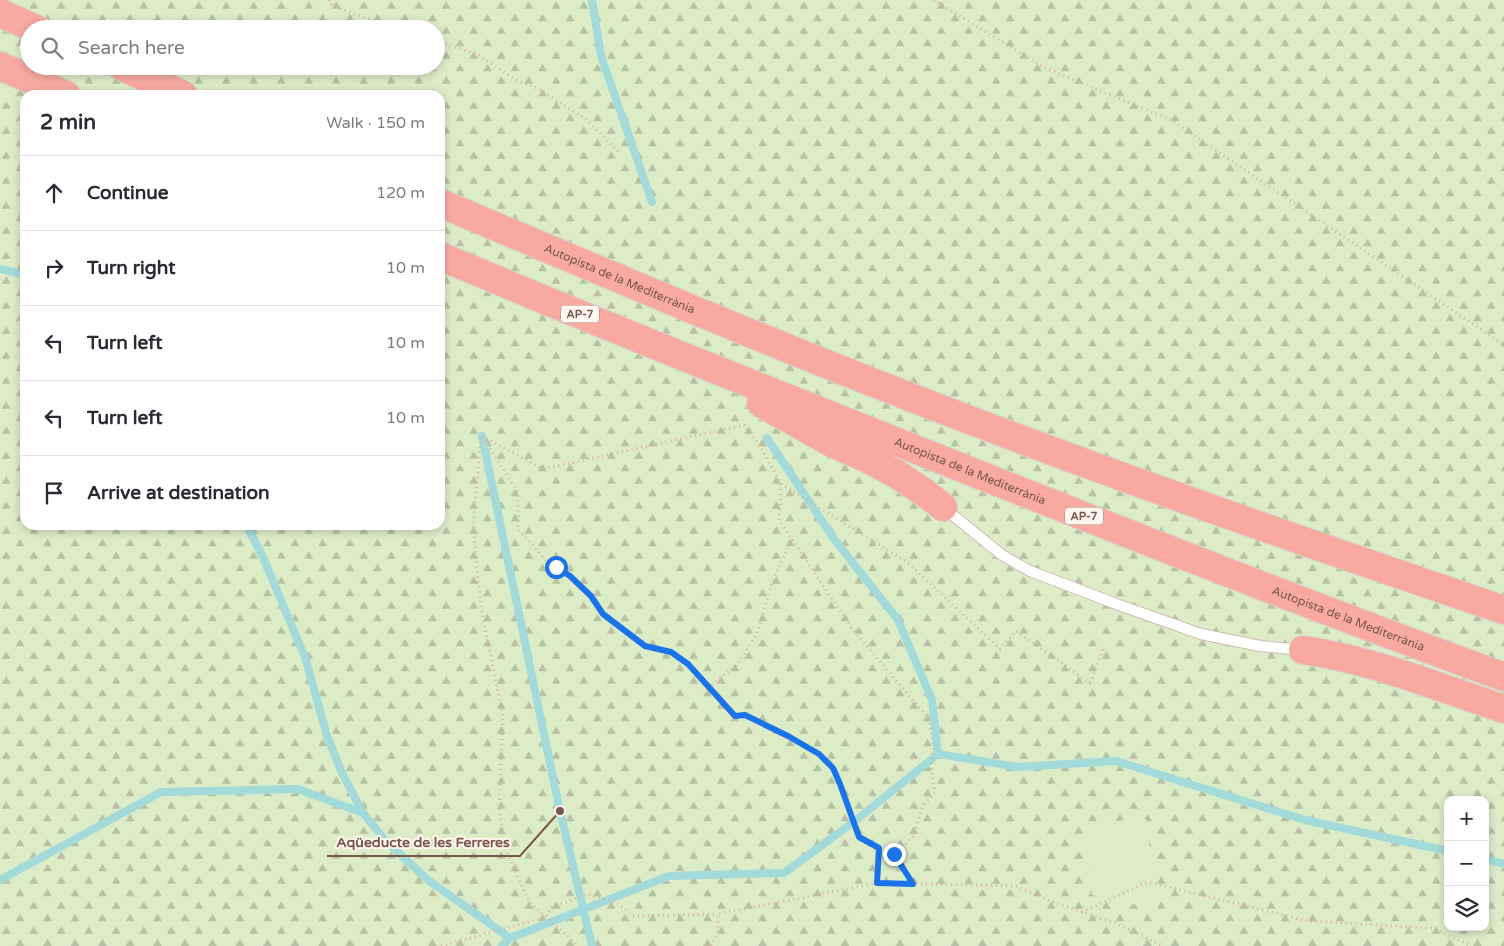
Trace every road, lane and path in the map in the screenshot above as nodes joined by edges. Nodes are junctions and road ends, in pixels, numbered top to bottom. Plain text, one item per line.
1 (330, 0) edge
2 (934, 0) edge
3 (0, 13) edge
4 (373, 20) edge
5 (20, 22) edge
6 (445, 44) edge
7 (0, 66) edge
8 (20, 75) edge
9 (20, 75) edge
10 (140, 75) edge
11 (55, 90) edge
12 (172, 90) edge
13 (619, 152) dead end
14 (445, 205) edge
15 (445, 258) edge
16 (1504, 345) edge
17 (666, 350) junction
18 (482, 436) junction
19 (782, 484) junction
20 (943, 507) joint
21 (792, 539) junction
22 (1504, 610) edge
23 (1104, 647) dead end
24 (1304, 650) joint
25 (1504, 678) edge
26 (708, 688) junction
27 (1504, 709) edge
28 (877, 883) junction
29 (913, 884) junction
30 (1081, 912) junction
31 (718, 914) junction
32 (546, 917) junction
33 (441, 946) edge
34 (579, 946) edge
35 (711, 946) edge
36 (1163, 946) edge
37 (1471, 946) edge

1 - 4 path
2 - 16 path
3 - 5 highway
6 - 13 path
7 - 8 highway
9 - 11 highway
10 - 12 highway
14 - 22 highway, Autopista de la Mediterrània
15 - 17 highway, Autopista de la Mediterrània / AP-7
17 - 20 highway
17 - 25 highway, Autopista de la Mediterrània / AP-7
18 - 19 path
18 - 26 path
18 - 32 path
19 - 21 path
19 - 23 path
20 - 24 lane
21 - 26 path
21 - 29 path
24 - 27 highway
26 - 28 path
28 - 29 path
28 - 31 path
29 - 30 path
30 - 36 path
30 - 37 path
31 - 32 path
31 - 35 path
32 - 33 path
32 - 34 path

